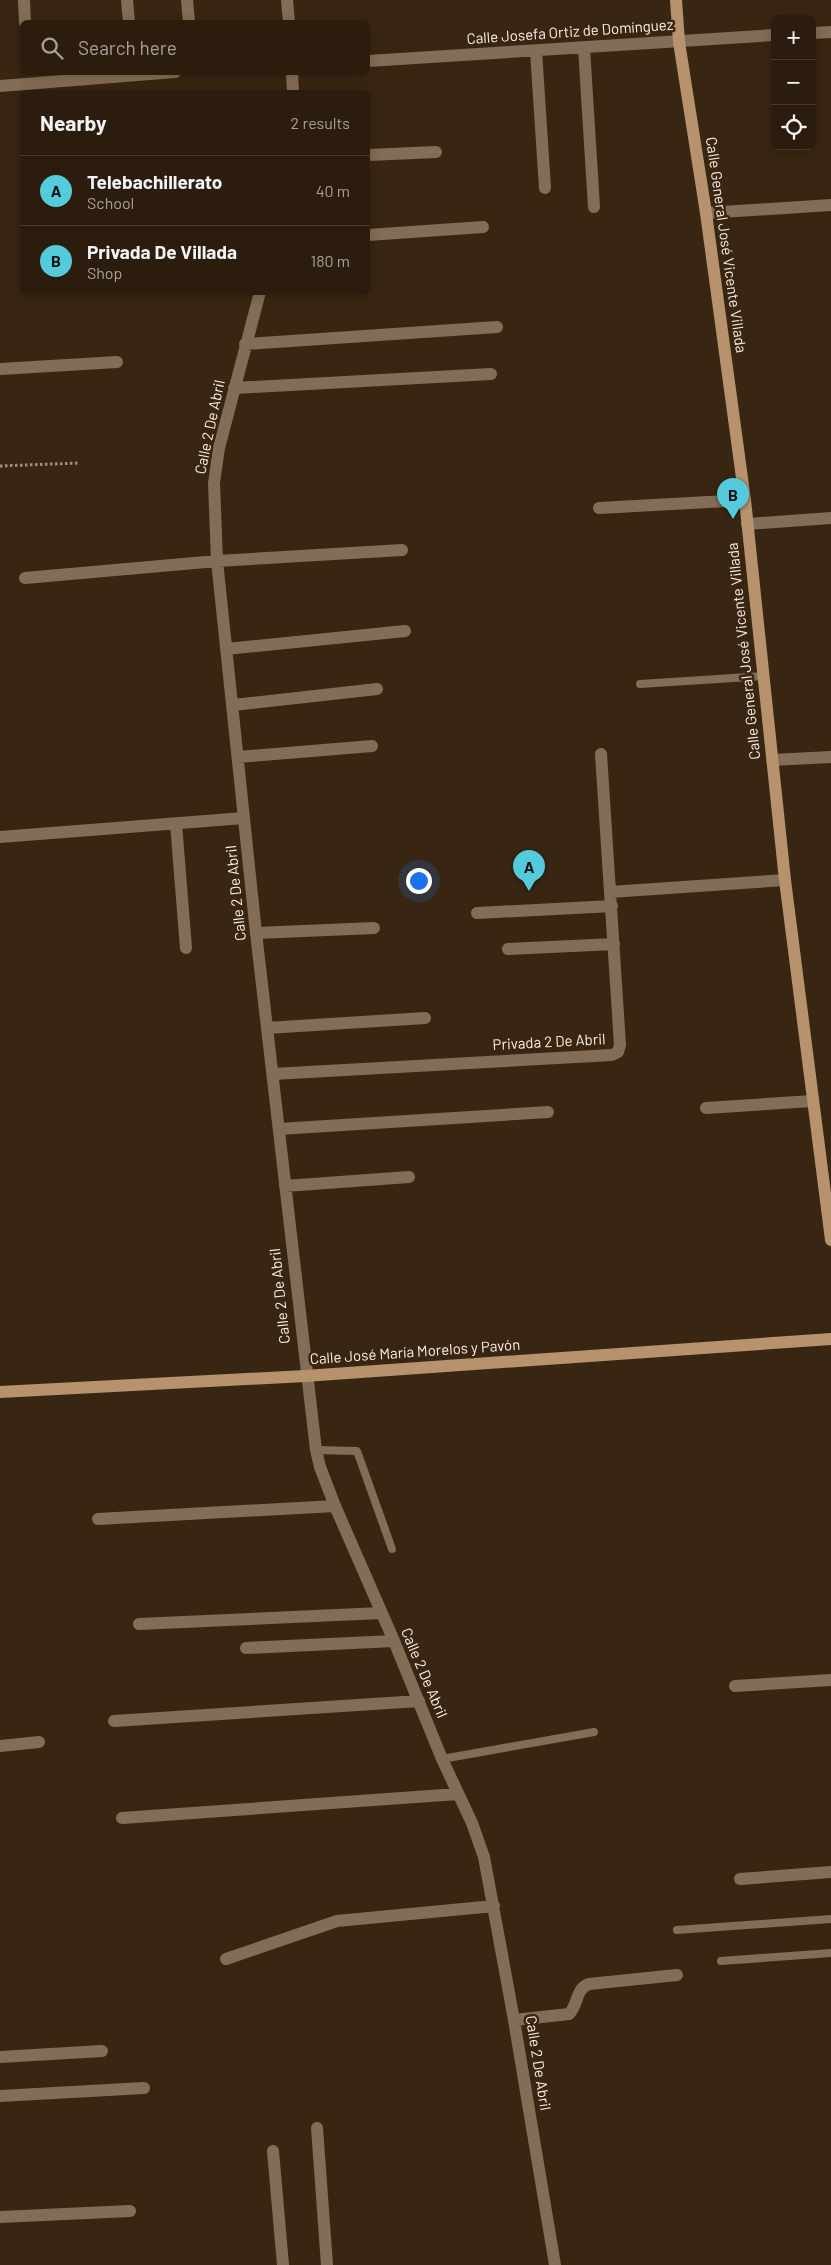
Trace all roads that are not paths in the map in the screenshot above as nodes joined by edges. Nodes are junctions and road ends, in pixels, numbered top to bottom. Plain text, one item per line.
1 (24, 0) edge
2 (127, 0) edge
3 (187, 0) edge
4 (287, 0) edge
5 (676, 0) edge
6 (25, 20) edge
7 (129, 20) edge
8 (188, 20) edge
9 (289, 20) edge
10 (831, 32) edge
11 (816, 33) edge
12 (771, 35) edge
13 (679, 42) junction
14 (584, 48) junction
15 (536, 52) junction
16 (370, 60) edge
17 (107, 75) edge
18 (292, 75) edge
19 (28, 78) edge
20 (0, 86) edge
21 (293, 90) edge
22 (436, 152) dead end
23 (370, 155) edge
24 (545, 188) dead end
25 (831, 205) edge
26 (594, 207) dead end
27 (706, 213) junction
28 (483, 228) dead end
29 (370, 235) edge
30 (259, 295) edge
31 (498, 327) dead end
32 (245, 344) junction
33 (118, 362) dead end
34 (0, 369) edge
35 (491, 374) dead end
36 (234, 388) junction
37 (745, 500) junction
38 (599, 508) dead end
39 (831, 518) edge
40 (747, 524) junction
41 (402, 550) dead end
42 (216, 561) junction
43 (25, 578) dead end
44 (405, 631) dead end
45 (226, 649) junction
46 (764, 676) junction
47 (640, 684) dead end
48 (377, 689) dead end
49 (233, 704) junction
50 (372, 746) dead end
51 (601, 754) dead end
52 (239, 757) junction
53 (831, 757) edge
54 (772, 760) junction
55 (244, 818) junction
56 (176, 824) junction
57 (0, 837) edge
58 (785, 880) junction
59 (610, 892) junction
60 (612, 906) junction
61 (477, 913) dead end
62 (374, 928) dead end
63 (256, 933) junction
64 (614, 944) junction
65 (186, 948) dead end
66 (508, 949) dead end
67 (425, 1018) dead end
68 (267, 1028) junction
69 (273, 1074) junction
70 (812, 1101) junction
71 (706, 1108) dead end
72 (548, 1112) dead end
73 (279, 1129) junction
74 (409, 1177) dead end
75 (285, 1186) junction
76 (831, 1240) edge
77 (831, 1339) edge
78 (305, 1376) junction
79 (0, 1392) edge
80 (316, 1450) junction
81 (335, 1506) junction
82 (98, 1520) dead end
83 (392, 1549) dead end
84 (381, 1613) junction
85 (139, 1624) dead end
86 (394, 1641) junction
87 (246, 1648) dead end
88 (831, 1680) edge
89 (735, 1686) dead end
90 (419, 1701) junction
91 (114, 1721) dead end
92 (594, 1732) dead end
93 (39, 1742) dead end
94 (0, 1746) edge
95 (442, 1759) junction
96 (458, 1794) junction
97 (122, 1818) dead end
98 (831, 1872) edge
99 (740, 1879) dead end
100 (494, 1906) junction
101 (831, 1919) edge
102 (677, 1930) dead end
103 (831, 1954) edge
104 (226, 1959) dead end
105 (721, 1961) dead end
106 (677, 1975) dead end
107 (514, 2020) junction
108 (102, 2051) dead end
109 (0, 2057) edge
110 (144, 2088) dead end
111 (0, 2096) edge
112 (317, 2128) dead end
113 (273, 2151) dead end
114 (130, 2211) dead end
115 (0, 2217) edge
116 (282, 2265) edge
117 (327, 2265) edge
118 (554, 2265) edge

1 - 6 street
2 - 7 street
3 - 8 street
4 - 9 street
5 - 13 main road, Calle General José Vicente Villada
10 - 11 street
12 - 13 street, Calle Josefa Ortiz de Domínguez
13 - 14 street, Calle Josefa Ortiz de Domínguez
13 - 27 main road, Calle General José Vicente Villada
14 - 15 street, Calle Josefa Ortiz de Domínguez
14 - 26 street
15 - 16 street, Calle Josefa Ortiz de Domínguez
15 - 24 street
17 - 19 street
18 - 21 street
19 - 20 street
22 - 23 street
25 - 27 street
27 - 37 main road, Calle General José Vicente Villada
28 - 29 street
30 - 32 street, Calle 2 De Abril
31 - 32 street
32 - 36 street, Calle 2 De Abril
33 - 34 street
35 - 36 street
36 - 42 street, Calle 2 De Abril
37 - 38 street
37 - 40 main road, Calle General José Vicente Villada
39 - 40 street
40 - 46 main road, Calle General José Vicente Villada
41 - 42 street
42 - 43 street
42 - 45 street, Calle 2 De Abril
44 - 45 street
45 - 49 street, Calle 2 De Abril
46 - 47 lane
46 - 54 main road, Calle General José Vicente Villada
48 - 49 street
49 - 52 street, Calle 2 De Abril
50 - 52 street
51 - 59 street, Privada 2 De Abril
52 - 55 street, Calle 2 De Abril
53 - 54 street
54 - 58 main road, Calle General José Vicente Villada
55 - 56 street
55 - 63 street, Calle 2 De Abril
56 - 57 street
56 - 65 street
58 - 59 street
58 - 70 main road, Calle General José Vicente Villada
59 - 60 street, Privada 2 De Abril
60 - 61 street
60 - 64 street, Privada 2 De Abril
62 - 63 street
63 - 68 street, Calle 2 De Abril
64 - 66 street
64 - 69 street, Privada 2 De Abril
67 - 68 street
68 - 69 street, Calle 2 De Abril
69 - 73 street, Calle 2 De Abril
70 - 71 street
70 - 76 main road, Calle General José Vicente Villada
72 - 73 street
73 - 75 street, Calle 2 De Abril
74 - 75 street
75 - 78 street, Calle 2 De Abril
77 - 78 main road, Calle José María Morelos y Pavón
78 - 79 main road, Calle José María Morelos y Pavón
78 - 80 street, Calle 2 De Abril
80 - 81 street, Calle 2 De Abril
80 - 83 lane
81 - 82 street
81 - 84 street, Calle 2 De Abril
84 - 85 street
84 - 86 street, Calle 2 De Abril
86 - 87 street
86 - 90 street, Calle 2 De Abril
88 - 89 street
90 - 91 street
90 - 95 street, Calle 2 De Abril
92 - 95 lane
93 - 94 street
95 - 96 street, Calle 2 De Abril
96 - 97 street
96 - 100 street, Calle 2 De Abril
98 - 99 street
100 - 104 street
100 - 107 street, Calle 2 De Abril
101 - 102 lane
103 - 105 lane
106 - 107 street
107 - 118 street, Calle 2 De Abril
108 - 109 street
110 - 111 street
112 - 117 street
113 - 116 street
114 - 115 street

